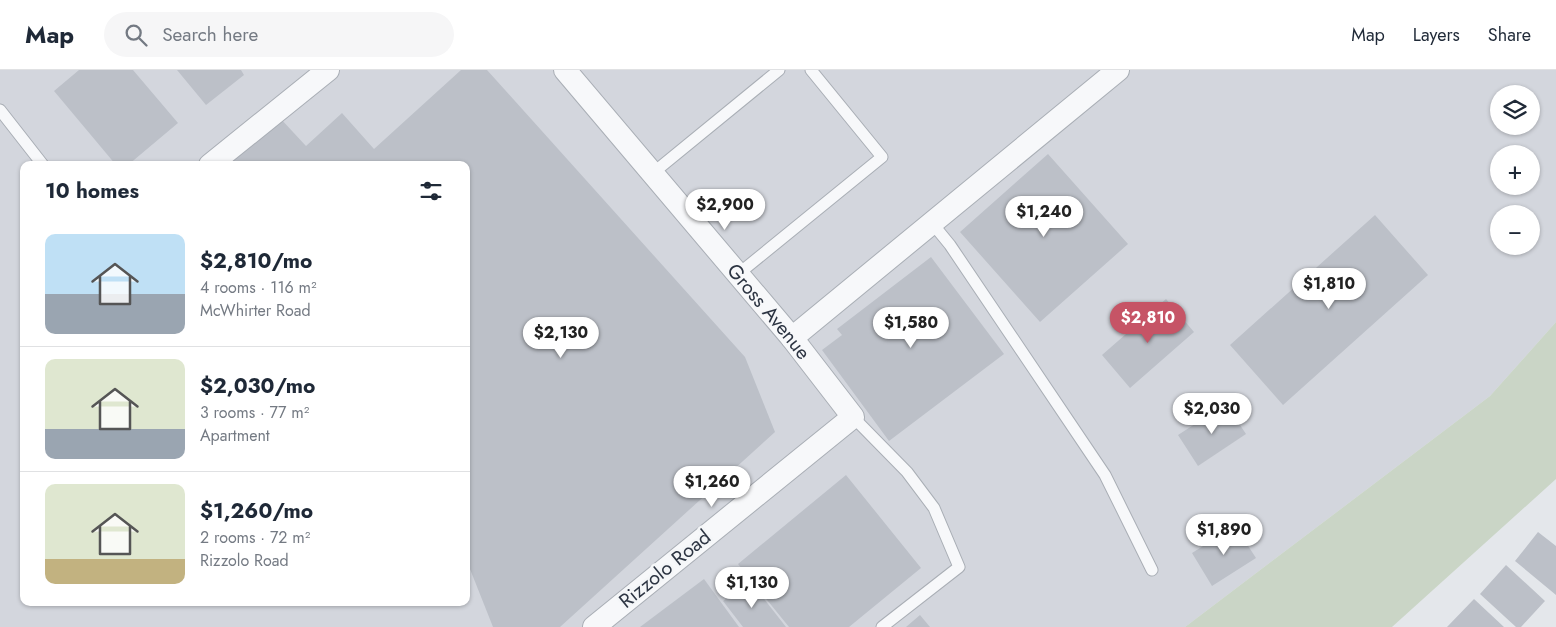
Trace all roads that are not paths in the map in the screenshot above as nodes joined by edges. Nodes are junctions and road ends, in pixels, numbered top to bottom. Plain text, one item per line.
1 (328, 70) edge
2 (565, 70) edge
3 (779, 70) edge
4 (812, 70) edge
5 (1118, 70) edge
6 (0, 110) edge
7 (40, 161) edge
8 (215, 161) edge
9 (652, 174) junction
10 (932, 223) junction
11 (737, 275) junction
12 (792, 338) junction
13 (853, 417) junction
14 (1152, 570) dead end
15 (594, 627) edge
16 (882, 627) edge

1 - 8 street
2 - 9 street, Gross Avenue
3 - 9 lane
4 - 11 lane
5 - 10 street
6 - 7 lane
9 - 11 street, Gross Avenue
10 - 12 street
10 - 14 lane
11 - 12 street, Gross Avenue
12 - 13 street, Gross Avenue
13 - 15 street, Rizzolo Road
13 - 16 lane

